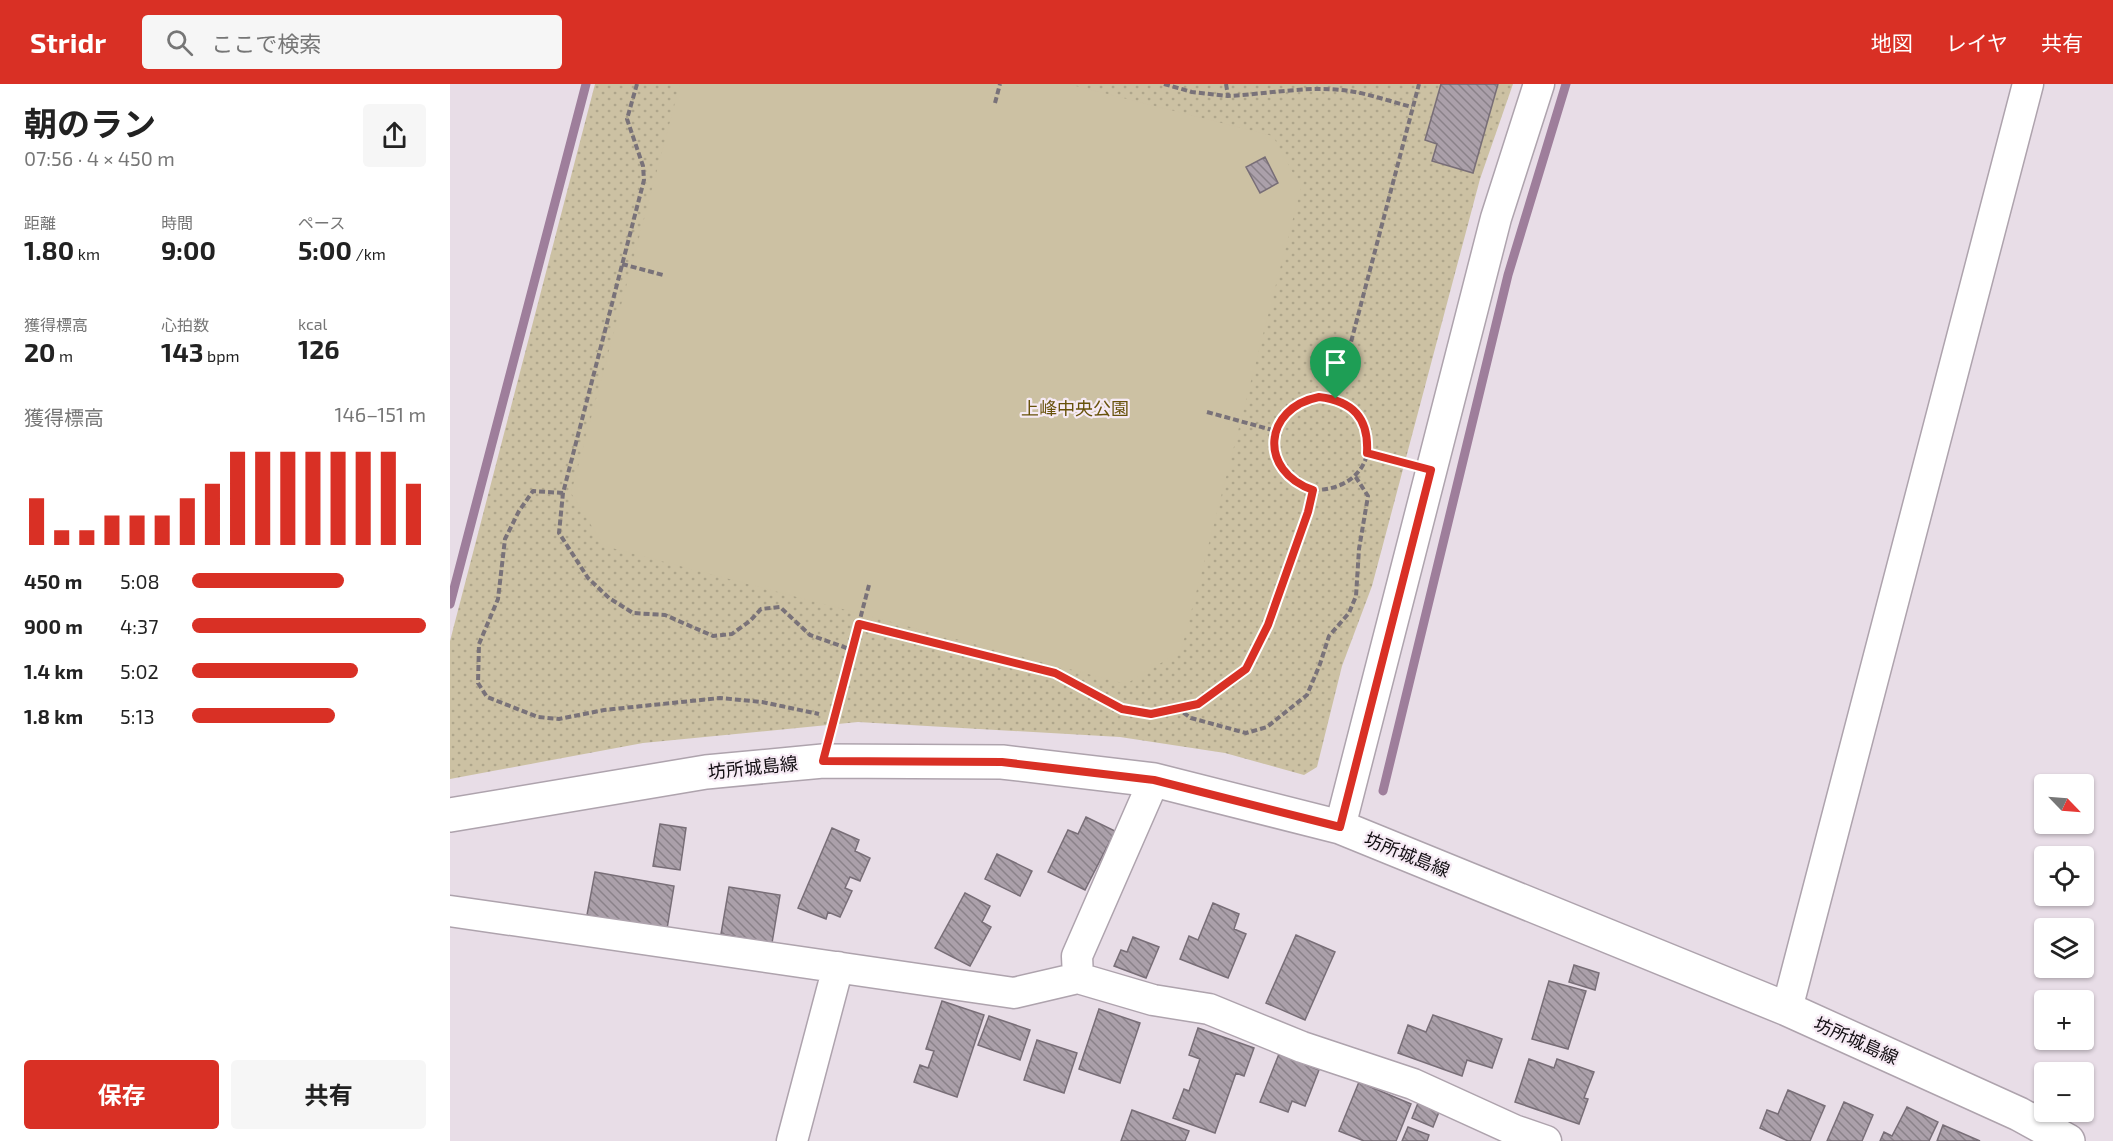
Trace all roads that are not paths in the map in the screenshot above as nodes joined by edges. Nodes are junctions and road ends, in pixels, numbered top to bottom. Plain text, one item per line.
1 (1539, 84) edge
2 (2028, 84) edge
3 (1154, 780) junction
4 (450, 815) edge
5 (1340, 827) junction
6 (450, 911) edge
7 (838, 967) junction
8 (1078, 978) junction
9 (1787, 1010) junction
10 (792, 1141) edge
11 (1546, 1141) edge
12 (2068, 1141) edge

1 - 5 street
2 - 9 street
3 - 4 main road, 坊所城島線
3 - 5 main road, 坊所城島線
3 - 8 street
5 - 9 main road, 坊所城島線
6 - 7 street
7 - 8 street
7 - 10 street
8 - 11 street
9 - 12 main road, 坊所城島線

